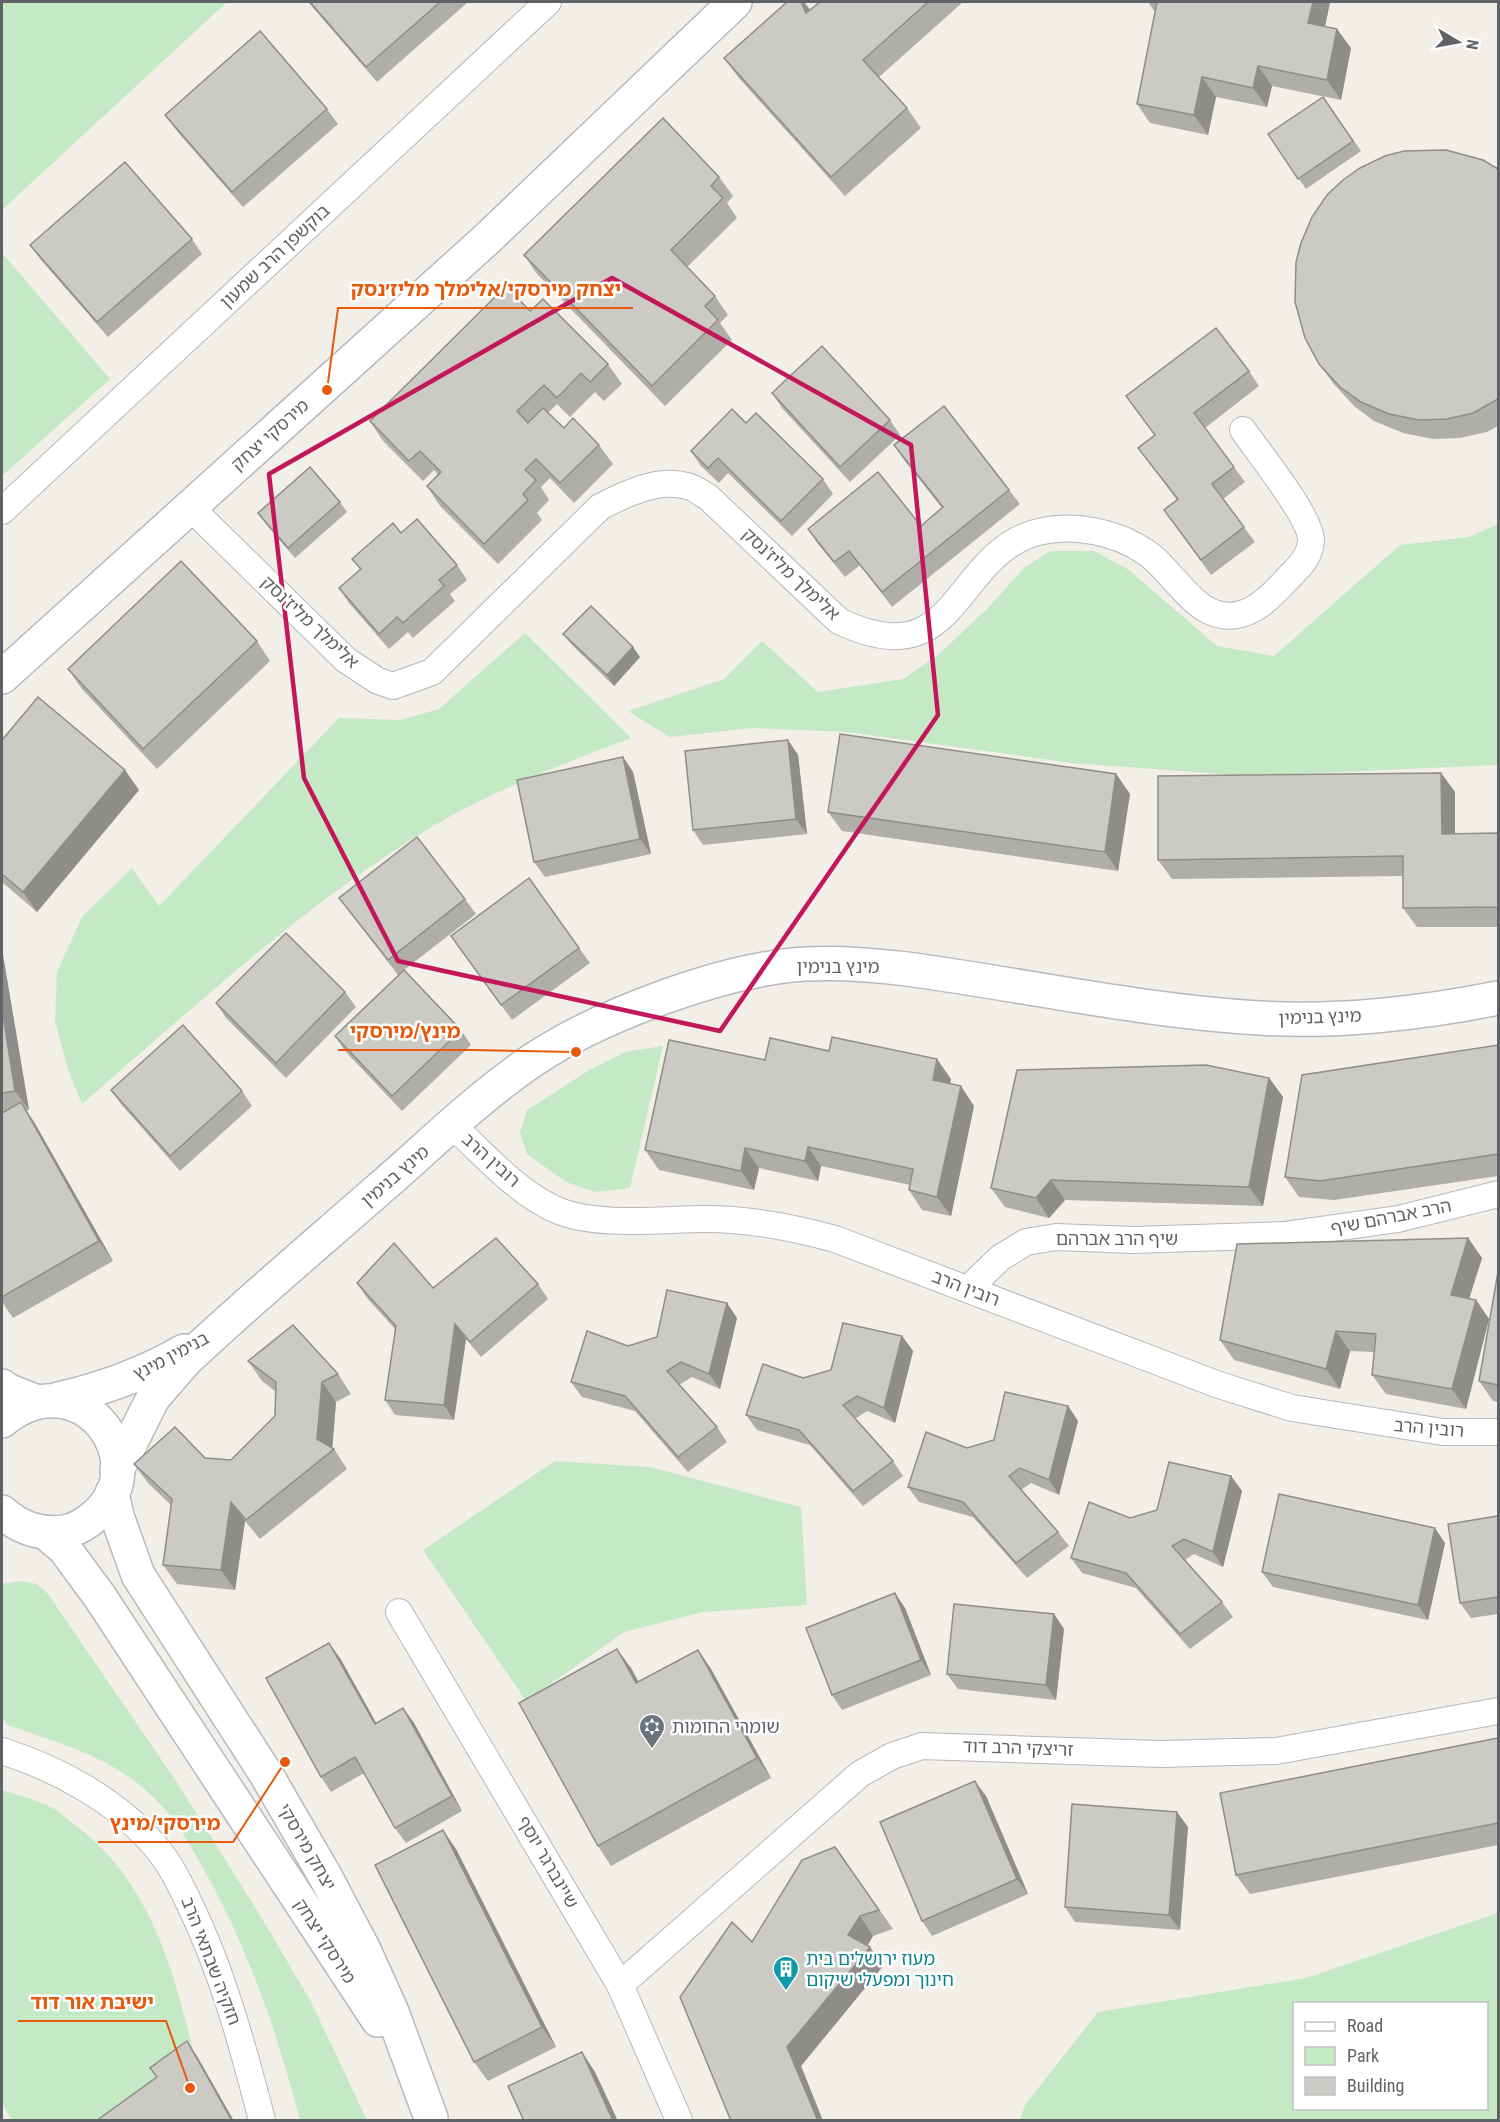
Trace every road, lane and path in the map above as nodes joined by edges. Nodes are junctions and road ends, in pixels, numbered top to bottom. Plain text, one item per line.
1 (548, 2) edge
2 (710, 2) edge
3 (735, 2) edge
4 (668, 68) junction
5 (1243, 430) dead end
6 (190, 507) junction
7 (2, 511) edge
8 (2, 677) edge
9 (1498, 998) edge
10 (453, 1126) junction
11 (1498, 1194) edge
12 (1284, 1235) joint
13 (968, 1289) junction
14 (218, 1330) junction
15 (2, 1386) edge
16 (47, 1400) junction
17 (2, 1420) edge
18 (1498, 1432) edge
19 (114, 1481) junction
20 (2, 1512) edge
21 (26, 1534) edge
22 (399, 1612) dead end
23 (1498, 1711) edge
24 (2, 1751) edge
25 (620, 1985) junction
26 (431, 2119) edge
27 (262, 2121) edge
28 (679, 2121) edge

1 - 7 street, בוקשפן הרב שמעון
2 - 4 street
3 - 4 street
4 - 6 street, מירסקי יצחק
5 - 6 street, אלימלך מליז'נסק
6 - 8 street, מירסקי יצחק
9 - 10 street, מינץ בנימין
10 - 13 street, רובין הרב
10 - 14 street, מינץ בנימין
11 - 12 street, הרב אברהם שיף
12 - 13 street, שיף הרב אברהם
13 - 18 street, רובין הרב
14 - 16 street, בנימין מינץ
14 - 19 street, בנימין מינץ
15 - 16 street
16 - 17 street, בנימין מינץ
16 - 19 street, יצחק מירסקי
19 - 21 street, בנימין מינץ
19 - 26 street, יצחק מירסקי
20 - 21 street
21 - 26 street, מירסקי יצחק
22 - 25 street, שיינברגר יוסף
23 - 25 street, זריצקי הרב דוד
24 - 27 street, חזקיה שבתאי הרב
25 - 28 street, שיינברגר יוסף

